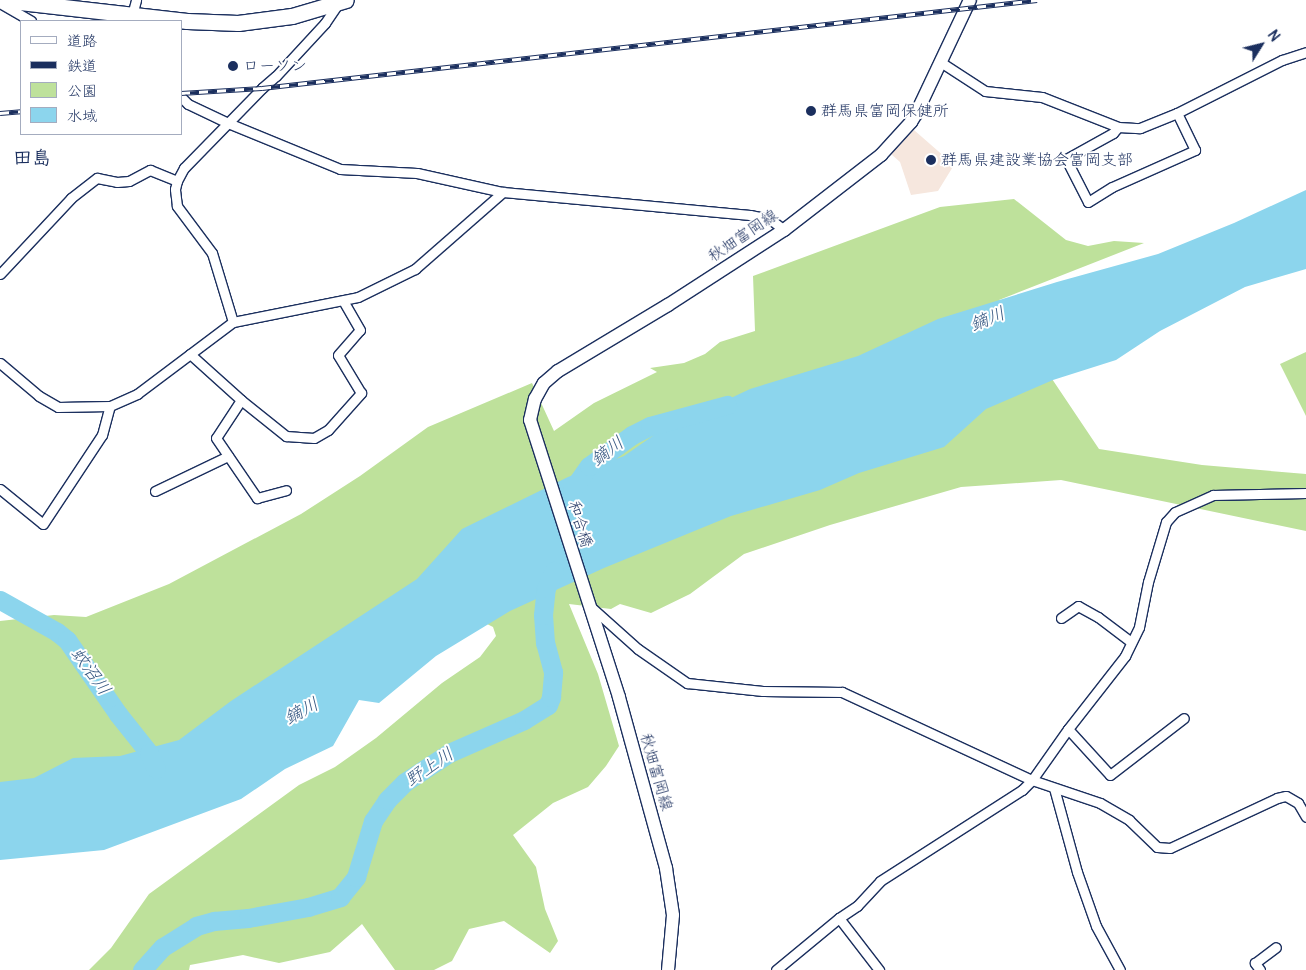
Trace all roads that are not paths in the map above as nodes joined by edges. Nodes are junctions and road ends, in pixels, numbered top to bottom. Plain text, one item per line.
1 (2, 0) edge
2 (136, 0) edge
3 (970, 0) edge
4 (342, 2) edge
5 (0, 4) edge
6 (132, 15) junction
7 (29, 20) edge
8 (171, 20) edge
9 (182, 21) edge
10 (1306, 52) edge
11 (942, 63) junction
12 (182, 98) edge
13 (1177, 113) junction
14 (228, 123) junction
15 (1118, 127) junction
16 (177, 181) junction
17 (503, 192) junction
18 (784, 230) junction
19 (0, 274) edge
20 (343, 300) junction
21 (233, 322) junction
22 (190, 354) junction
23 (0, 363) edge
24 (241, 400) junction
25 (110, 406) junction
26 (228, 456) junction
27 (546, 470) joint
28 (0, 489) edge
29 (286, 490) dead end
30 (156, 491) dead end
31 (1306, 493) edge
32 (582, 588) joint
33 (589, 605) junction
34 (1061, 618) dead end
35 (1130, 641) junction
36 (1184, 718) dead end
37 (1068, 729) junction
38 (1032, 780) junction
39 (1054, 788) junction
40 (1306, 817) edge
41 (839, 918) junction
42 (1276, 947) dead end
43 (668, 970) edge
44 (776, 970) edge
45 (880, 970) edge
46 (1120, 970) edge
47 (1260, 970) edge

1 - 6 highway
2 - 6 street
3 - 11 main road, 秋畑富岡線
4 - 9 highway
4 - 14 street
5 - 7 street
6 - 8 highway
10 - 13 street
11 - 15 street
11 - 18 main road, 秋畑富岡線
12 - 14 street
13 - 15 street
13 - 15 street
14 - 16 street
14 - 17 street
16 - 19 street
16 - 21 street
17 - 18 street
17 - 20 street
18 - 27 main road, 秋畑富岡線
20 - 21 street
20 - 24 street
21 - 22 street
22 - 24 street
22 - 25 street
23 - 25 street
24 - 26 street
25 - 28 street
26 - 29 street
26 - 30 street
27 - 32 main road, 和合橋
31 - 35 street
32 - 33 main road, 秋畑富岡線
33 - 38 street
33 - 43 main road, 秋畑富岡線
34 - 35 street
35 - 37 street
36 - 37 street
37 - 38 street
38 - 39 street
38 - 41 street
39 - 40 street
39 - 46 street
41 - 44 street
41 - 45 street
42 - 47 street

